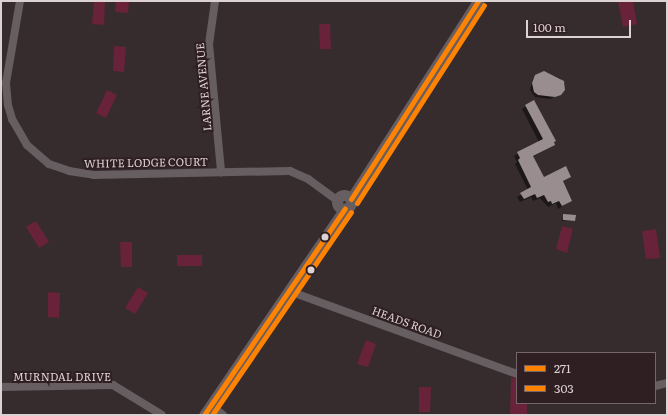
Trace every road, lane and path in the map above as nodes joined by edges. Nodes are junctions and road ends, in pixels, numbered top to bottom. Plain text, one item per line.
1 (20, 1) edge
2 (215, 1) edge
3 (478, 1) edge
4 (221, 172) junction
5 (343, 200) junction
6 (289, 291) junction
7 (516, 374) edge
8 (667, 383) edge
9 (656, 386) edge
10 (1, 387) edge
11 (208, 411) edge
12 (162, 415) edge
13 (223, 415) edge

1 - 4 street, WHITE LODGE COURT
2 - 4 street, LARNE AVENUE
3 - 5 street
4 - 5 street, WHITE LODGE COURT
5 - 6 street
6 - 7 street, HEADS ROAD
6 - 11 street
8 - 9 street
10 - 12 street, MURNDAL DRIVE
11 - 13 street

